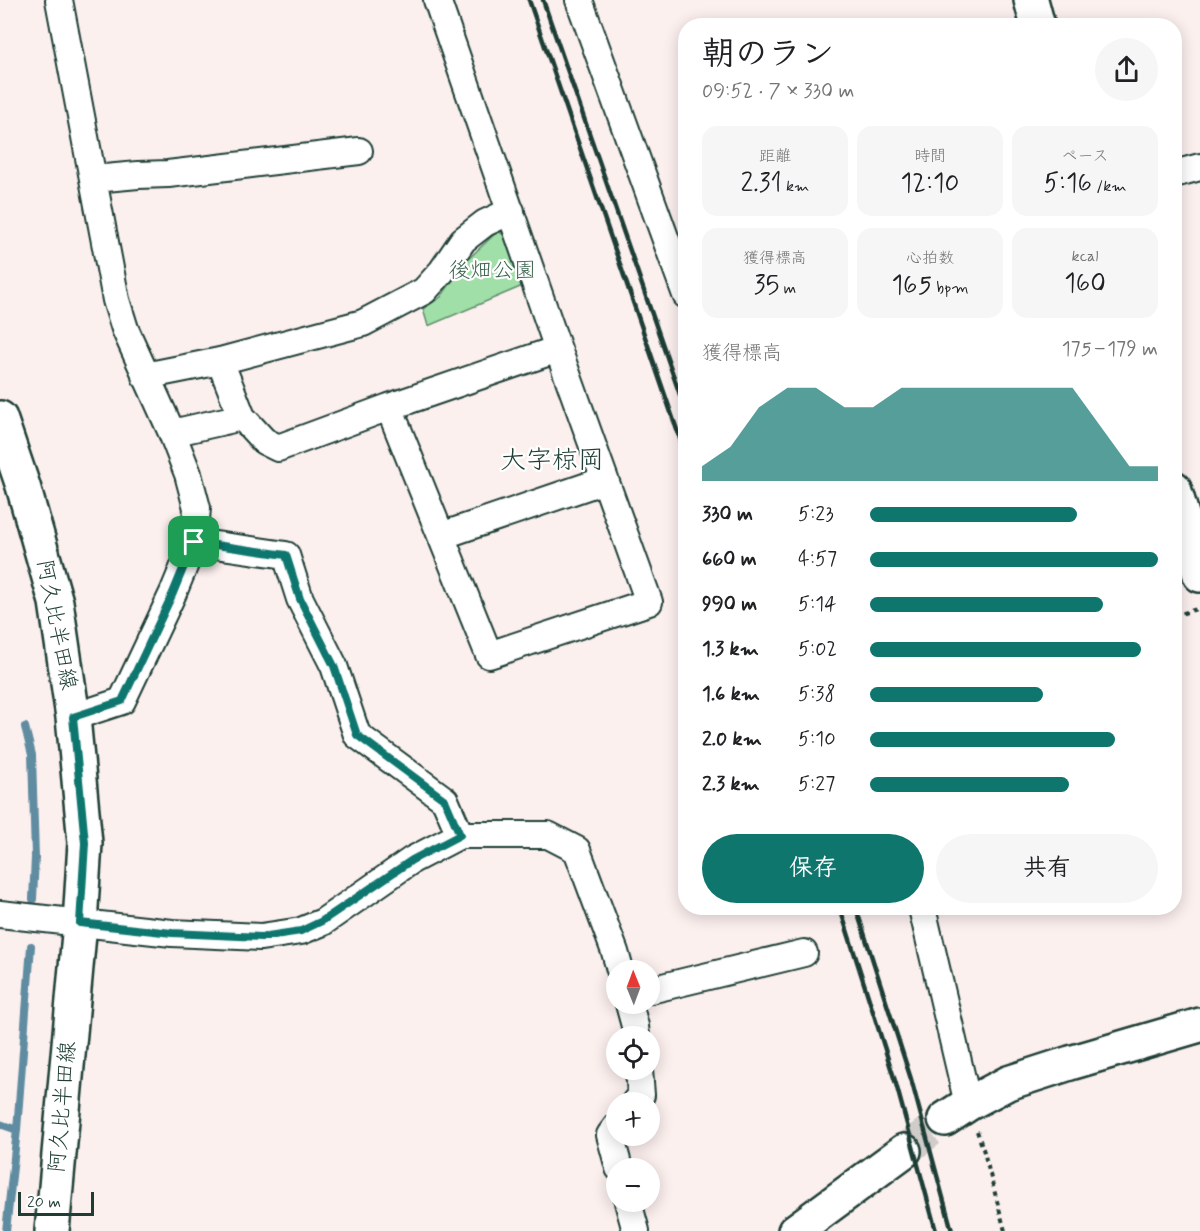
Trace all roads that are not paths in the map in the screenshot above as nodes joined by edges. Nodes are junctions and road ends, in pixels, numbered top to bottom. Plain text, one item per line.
1 (59, 0) edge
2 (437, 0) edge
3 (579, 0) edge
4 (1031, 0) edge
5 (1036, 18) edge
6 (359, 151) dead end
7 (1200, 166) edge
8 (1182, 172) edge
9 (94, 179) junction
10 (511, 211) junction
11 (678, 272) edge
12 (558, 349) junction
13 (220, 361) junction
14 (146, 376) junction
15 (389, 407) junction
16 (242, 417) junction
17 (0, 418) edge
18 (172, 433) junction
19 (605, 480) junction
20 (1182, 515) edge
21 (441, 536) junction
22 (194, 542) junction
23 (1200, 575) edge
24 (73, 717) junction
25 (460, 835) junction
26 (0, 914) edge
27 (923, 915) edge
28 (80, 923) junction
29 (804, 953) dead end
30 (617, 960) edge
31 (660, 988) edge
32 (1200, 1025) edge
33 (956, 1112) joint
34 (904, 1151) tunnel mouth
35 (631, 1212) edge
36 (52, 1231) edge
37 (636, 1231) edge
38 (795, 1231) edge

1 - 9 street
2 - 10 street
3 - 11 street
4 - 5 main road
6 - 9 street
7 - 8 street
9 - 14 street
10 - 12 street
10 - 13 street
12 - 15 street
12 - 19 street
13 - 14 street
13 - 16 street
14 - 18 street
15 - 16 street
15 - 21 street
16 - 18 street
17 - 24 main road, 阿久比半田線
18 - 22 street
19 - 21 street
19 - 21 street
20 - 23 main road
22 - 24 street
22 - 25 street
24 - 28 main road, 阿久比半田線
25 - 28 street
25 - 30 street
26 - 28 street
27 - 33 street
28 - 36 main road, 阿久比半田線
29 - 31 street
32 - 33 main road
34 - 38 main road
35 - 37 street

